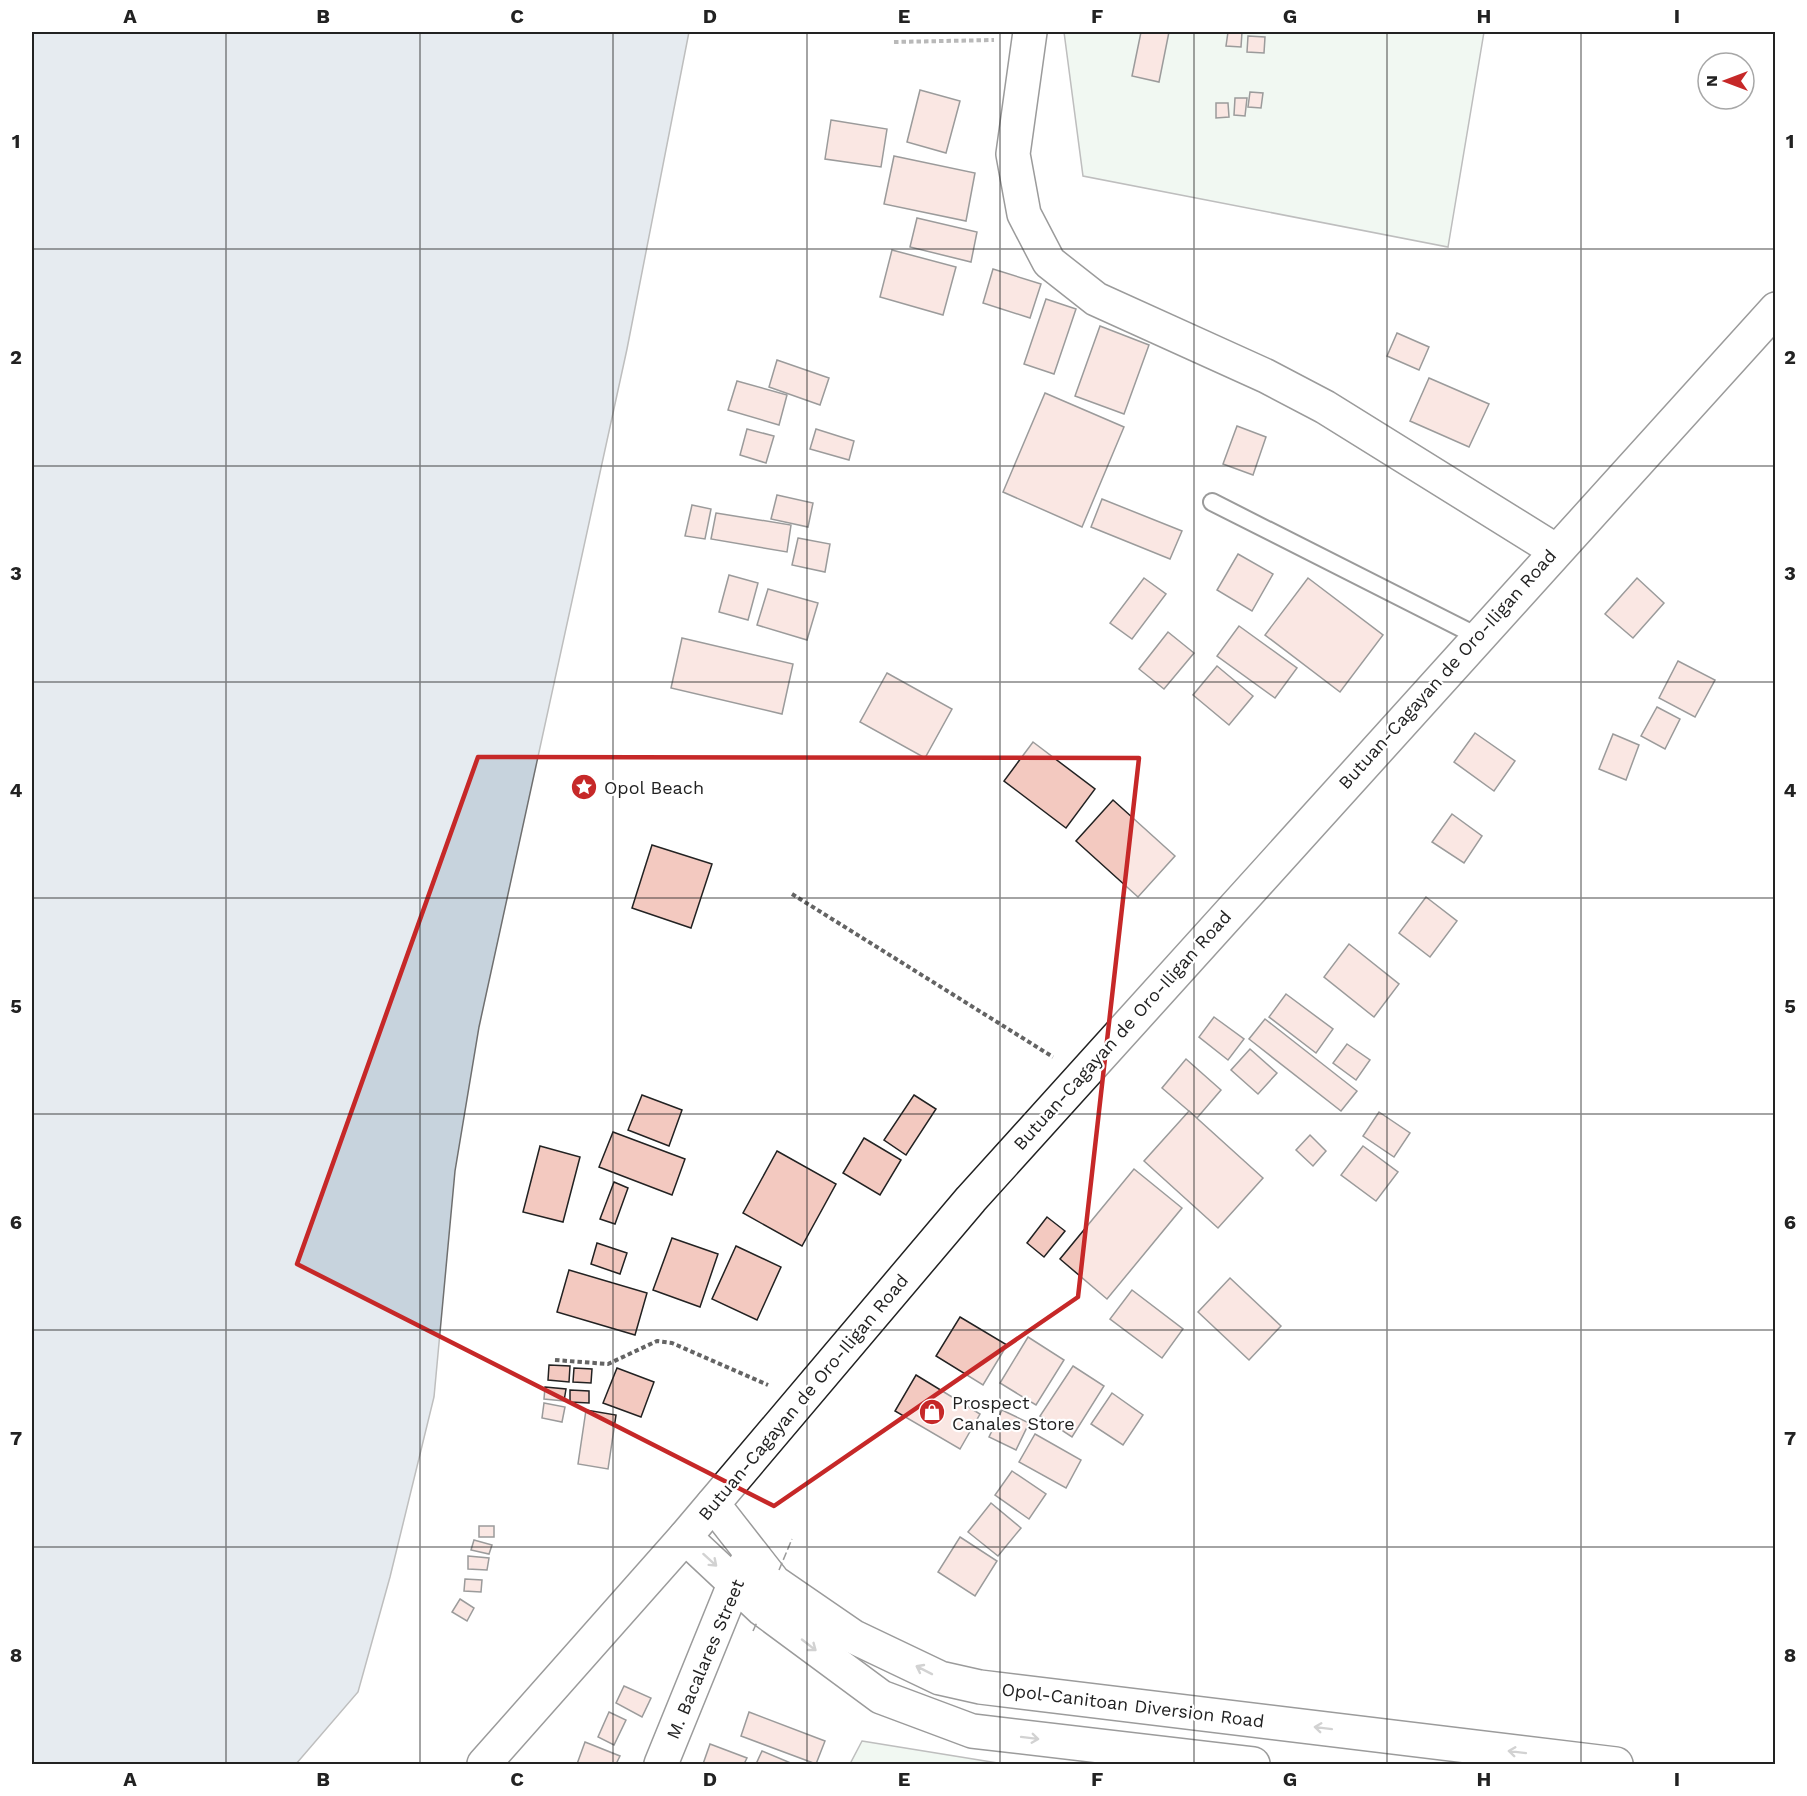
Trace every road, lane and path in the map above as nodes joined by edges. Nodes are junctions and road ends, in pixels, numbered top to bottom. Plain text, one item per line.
1 (1029, 38) edge
2 (894, 42) dead end
3 (1776, 309) edge
4 (1212, 502) dead end
5 (1555, 550) junction
6 (1477, 636) junction
7 (792, 894) dead end
8 (1082, 1074) junction
9 (555, 1360) dead end
10 (802, 1400) junction
11 (713, 1504) junction
12 (685, 1537) junction
13 (743, 1569) junction
14 (484, 1764) edge
15 (661, 1764) edge
16 (1253, 1764) edge
17 (1616, 1764) edge

1 - 2 path
1 - 5 main road
3 - 5 main road, Butuan-Cagayan de Oro-Iligan Road
4 - 6 lane
5 - 6 main road, Butuan-Cagayan de Oro-Iligan Road
6 - 8 main road, Butuan-Cagayan de Oro-Iligan Road
7 - 8 path
8 - 10 main road, Butuan-Cagayan de Oro-Iligan Road
9 - 10 path
10 - 11 main road, Butuan-Cagayan de Oro-Iligan Road
11 - 12 main road, Butuan-Cagayan de Oro-Iligan Road
11 - 13 main road, Opol-Canitoan Diversion Road
12 -> 13 main road, Opol-Canitoan Diversion Road
12 - 14 main road, Butuan-Cagayan de Oro-Iligan Road
13 - 15 main road, M. Bacalares Street
13 -> 16 main road, Opol-Canitoan Diversion Road
17 -> 13 main road, Opol-Canitoan Diversion Road

